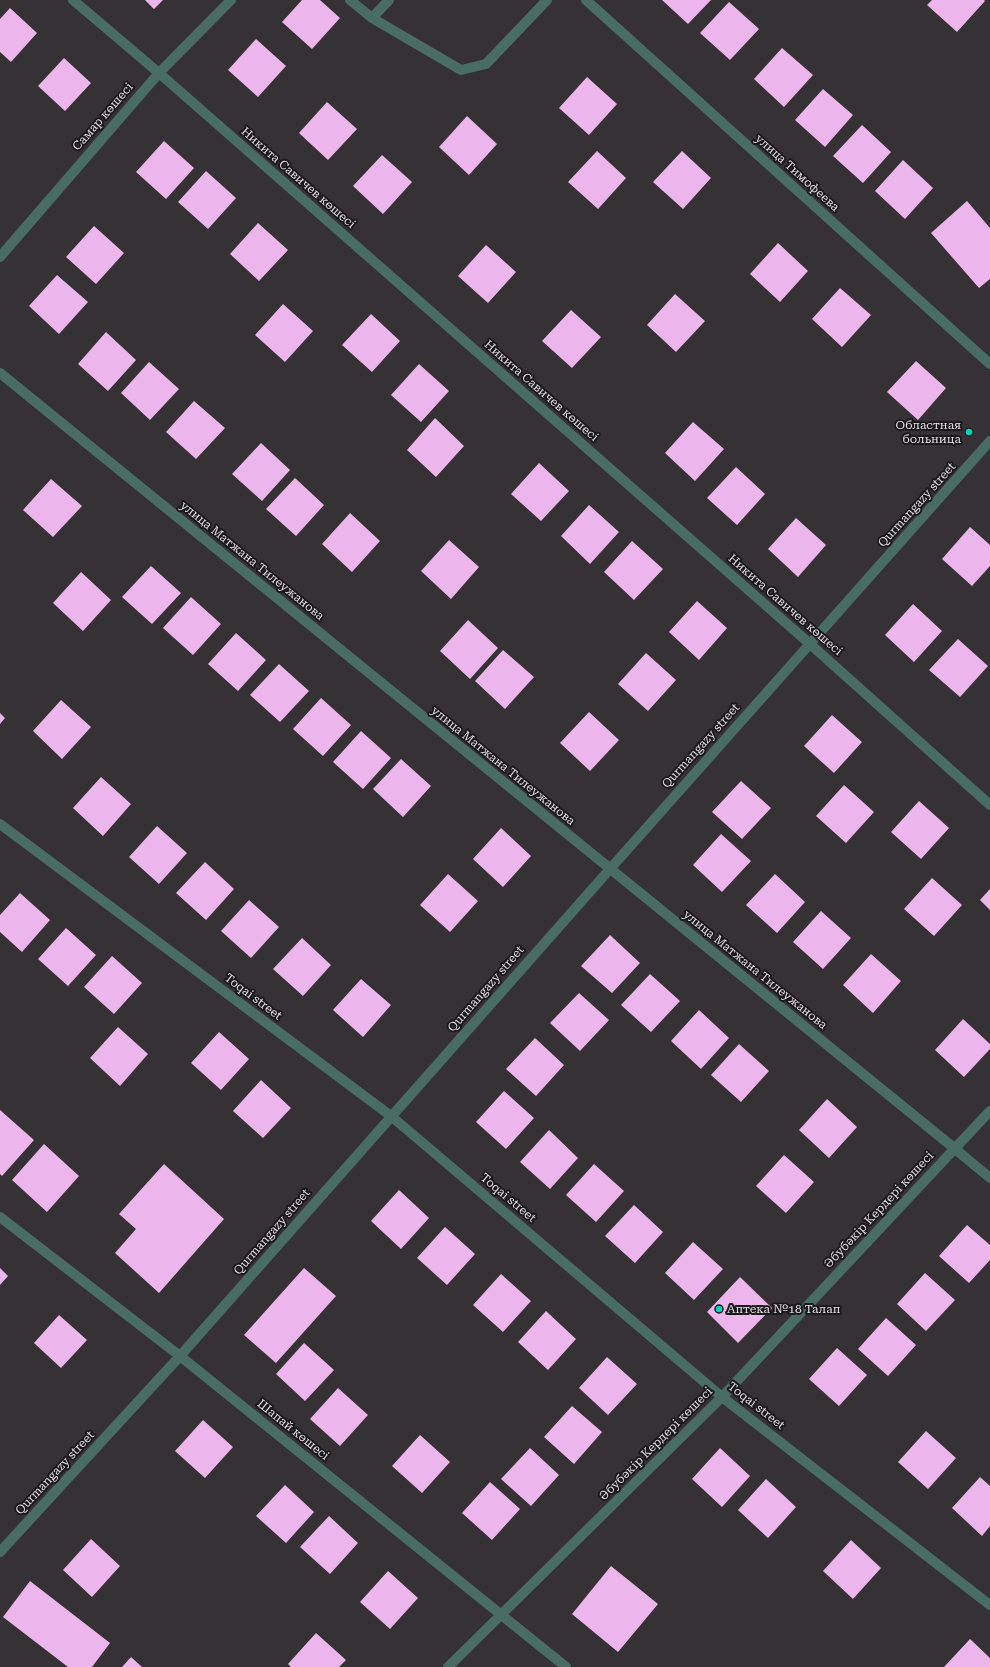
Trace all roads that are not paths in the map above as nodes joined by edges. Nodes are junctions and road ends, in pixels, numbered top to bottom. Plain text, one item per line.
1 (73, 0) edge
2 (231, 0) edge
3 (350, 0) edge
4 (389, 0) edge
5 (547, 0) edge
6 (586, 0) edge
7 (372, 18) junction
8 (159, 73) junction
9 (0, 257) edge
10 (990, 364) edge
11 (0, 373) edge
12 (990, 441) edge
13 (810, 644) junction
14 (990, 805) edge
15 (0, 824) edge
16 (610, 869) junction
17 (990, 1110) edge
18 (391, 1116) junction
19 (954, 1148) junction
20 (990, 1178) edge
21 (0, 1218) edge
22 (180, 1356) junction
23 (722, 1397) junction
24 (0, 1552) edge
25 (990, 1605) edge
26 (501, 1616) junction
27 (448, 1667) edge
28 (566, 1667) edge

1 - 8 street, Никита Савичев көшесі
2 - 8 street, Самар көшесі
3 - 7 street
4 - 7 street
5 - 7 street
6 - 10 street, улица Тимофеева
8 - 9 street, Самар көшесі
8 - 13 street, Никита Савичев көшесі
11 - 16 street, улица Матжана Тилеужанова
12 - 13 street, Qurmangazy street
13 - 14 street, Никита Савичев көшесі
13 - 16 street, Qurmangazy street
15 - 18 street, Toqai street
16 - 18 street, Qurmangazy street
16 - 19 street, улица Матжана Тилеужанова
17 - 19 street, Әбубәкір Кердері көшесі
18 - 22 street, Qurmangazy street
18 - 23 street, Toqai street
19 - 20 street, улица Матжана Тилеужанова
19 - 23 street, Әбубәкір Кердері көшесі
21 - 22 street, Шапай көшесі
22 - 24 street, Qurmangazy street
22 - 26 street, Шапай көшесі
23 - 25 street, Toqai street
23 - 26 street, Әбубәкір Кердері көшесі
26 - 27 street, Әбубәкір Кердері көшесі
26 - 28 street, Шапай көшесі

